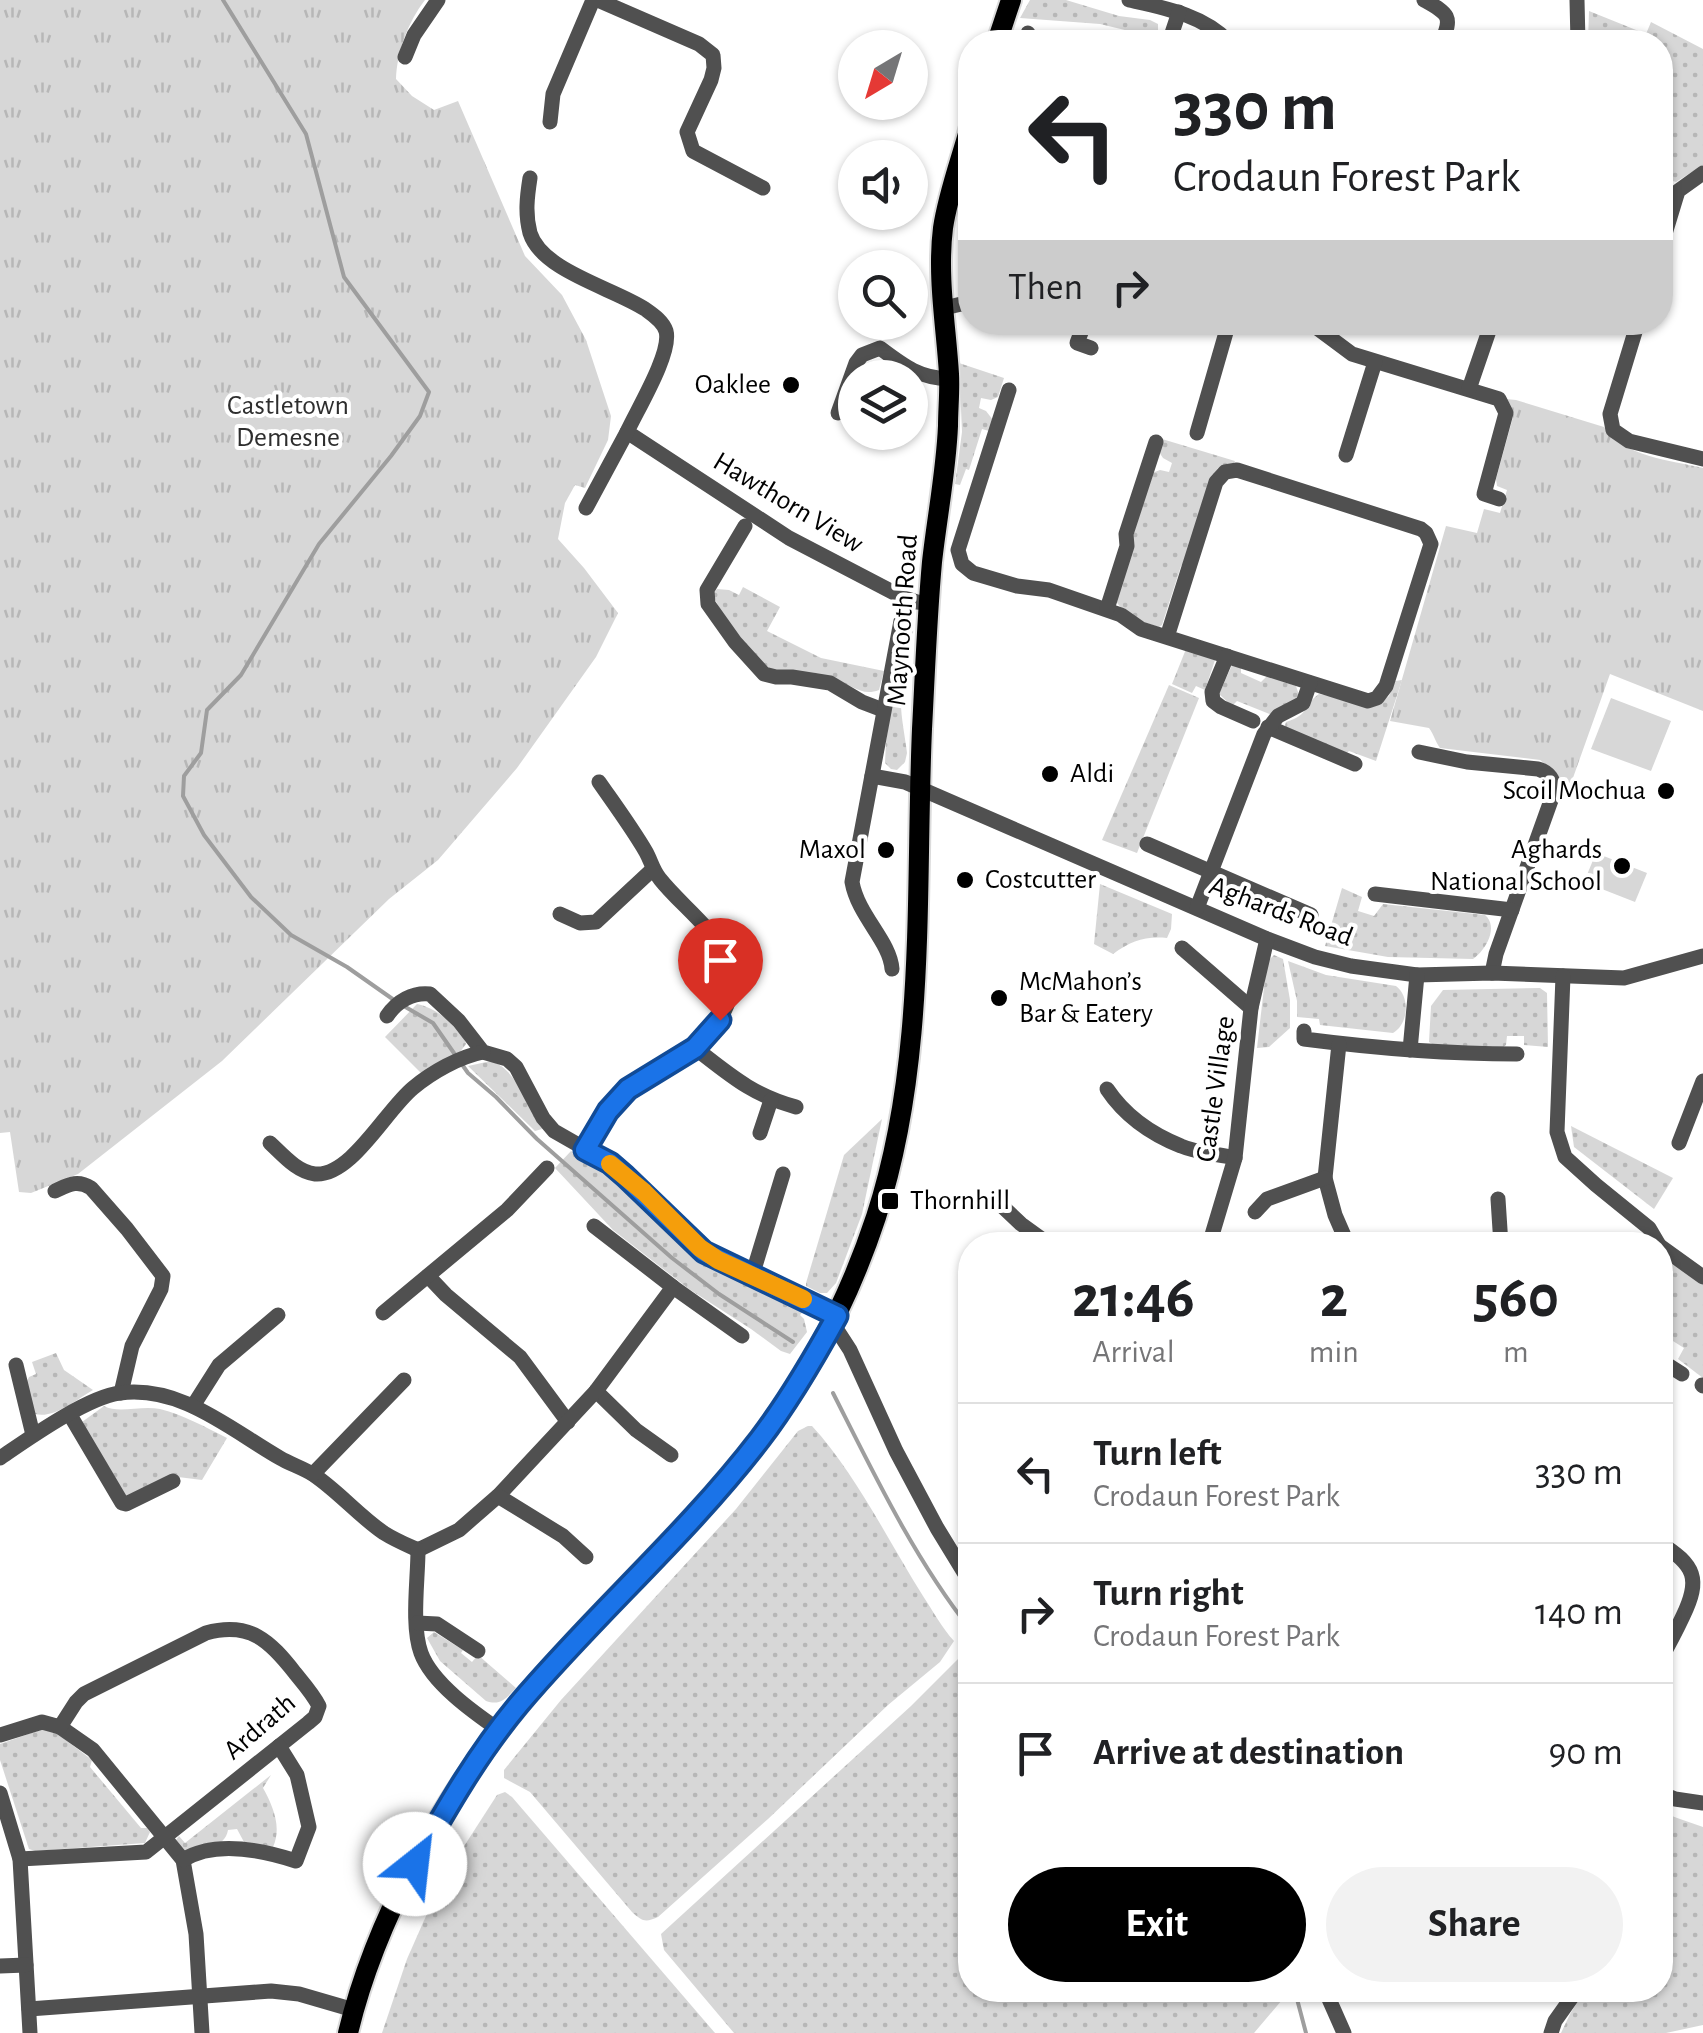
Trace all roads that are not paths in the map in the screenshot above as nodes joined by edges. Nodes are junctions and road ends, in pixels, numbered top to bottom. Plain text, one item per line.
1 (438, 0) edge
2 (595, 0) edge
3 (1011, 0) edge
4 (1129, 0) edge
5 (1424, 0) edge
6 (1577, 0) edge
7 (1179, 12) junction
8 (1001, 30) edge
9 (1174, 30) edge
10 (1214, 30) edge
11 (1447, 30) edge
12 (1578, 30) edge
13 (405, 57) dead end
14 (550, 122) dead end
15 (958, 171) edge
16 (1703, 172) edge
17 (530, 178) dead end
18 (763, 188) dead end
19 (1673, 189) edge
20 (1678, 191) junction
21 (1673, 207) edge
22 (958, 305) edge
23 (944, 308) junction
24 (1080, 335) edge
25 (1225, 335) edge
26 (1335, 335) edge
27 (1488, 335) edge
28 (1634, 335) edge
29 (1091, 348) dead end
30 (858, 360) edge
31 (898, 360) edge
32 (1375, 362) junction
33 (928, 377) edge
34 (949, 379) junction
35 (1469, 389) junction
36 (1009, 390) dead end
37 (984, 404) dead end
38 (1002, 412) junction
39 (627, 432) junction
40 (1197, 433) dead end
41 (1156, 442) dead end
42 (1346, 455) dead end
43 (1703, 459) edge
44 (1499, 499) dead end
45 (586, 508) dead end
46 (744, 526) dead end
47 (928, 603) junction
48 (1106, 610) junction
49 (901, 621) dead end
50 (1166, 637) junction
51 (1227, 656) junction
52 (1310, 682) junction
53 (883, 710) junction
54 (1261, 724) junction
55 (1419, 752) dead end
56 (1355, 764) dead end
57 (872, 776) junction
58 (598, 782) dead end
59 (922, 789) junction
60 (1147, 844) dead end
61 (653, 869) junction
62 (1212, 871) junction
63 (1375, 894) dead end
64 (1197, 908) junction
65 (1512, 910) junction
66 (560, 914) dead end
67 (1311, 915) dead end
68 (1267, 938) junction
69 (1182, 948) dead end
70 (1703, 956) edge
71 (892, 970) dead end
72 (1492, 973) junction
73 (1417, 975) junction
74 (1563, 976) junction
75 (396, 1007) dead end
76 (1251, 1008) junction
77 (1304, 1031) dead end
78 (1339, 1044) junction
79 (695, 1048) junction
80 (1410, 1050) junction
81 (483, 1052) junction
82 (1516, 1054) dead end
83 (1703, 1081) edge
84 (1107, 1088) dead end
85 (771, 1100) junction
86 (796, 1107) dead end
87 (760, 1133) dead end
88 (1679, 1143) dead end
89 (281, 1147) dead end
90 (585, 1150) junction
91 (1236, 1158) junction
92 (547, 1168) dead end
93 (783, 1174) dead end
94 (1326, 1178) junction
95 (55, 1192) dead end
96 (1498, 1198) dead end
97 (1002, 1206) dead end
98 (1254, 1212) dead end
99 (594, 1226) dead end
100 (1032, 1232) edge
101 (1212, 1232) edge
102 (1342, 1232) edge
103 (1500, 1232) edge
104 (1651, 1232) edge
105 (1673, 1256) edge
106 (428, 1276) junction
107 (752, 1276) junction
108 (1703, 1277) edge
109 (673, 1287) junction
110 (383, 1312) dead end
111 (278, 1314) dead end
112 (833, 1322) junction
113 (742, 1336) dead end
114 (16, 1364) dead end
115 (1673, 1368) edge
116 (1682, 1374) dead end
117 (404, 1380) dead end
118 (596, 1391) junction
119 (121, 1393) junction
120 (194, 1406) junction
121 (70, 1415) junction
122 (568, 1422) junction
123 (33, 1435) junction
124 (671, 1455) dead end
125 (0, 1458) edge
126 (313, 1474) junction
127 (173, 1481) dead end
128 (498, 1496) junction
129 (418, 1550) junction
130 (1673, 1552) edge
131 (586, 1557) dead end
132 (958, 1562) edge
133 (417, 1623) junction
134 (1673, 1636) edge
135 (478, 1651) dead end
136 (60, 1727) junction
137 (499, 1730) junction
138 (0, 1735) edge
139 (280, 1746) junction
140 (0, 1793) edge
141 (1673, 1798) edge
142 (1703, 1803) edge
143 (164, 1838) junction
144 (20, 1860) junction
145 (183, 1860) junction
146 (26, 1965) junction
147 (0, 1966) edge
148 (201, 1998) junction
149 (1330, 2002) edge
150 (1569, 2002) edge
151 (29, 2008) junction
152 (354, 2010) junction
153 (30, 2033) edge
154 (202, 2033) edge
155 (348, 2033) edge
156 (1344, 2033) edge
157 (1551, 2033) edge

1 - 13 street
2 - 14 street
2 - 18 street
3 - 8 main road
4 - 7 street
5 - 11 street
6 - 12 street
7 - 9 street
7 - 10 street
15 - 23 main road, Maynooth Road
16 - 20 street
17 - 39 street
19 - 20 street
20 - 21 street
22 - 23 street
23 - 34 main road, Maynooth Road
24 - 29 street
25 - 40 street
26 - 32 street
27 - 35 street
28 - 43 street
30 - 31 street
32 - 35 street
32 - 42 street
33 - 34 street
34 - 47 main road, Maynooth Road
35 - 44 street
36 - 38 street
37 - 38 street
38 - 48 street
39 - 45 street
39 - 47 street, Hawthorn View
41 - 48 street
46 - 53 street
47 - 59 main road, Maynooth Road
48 - 50 street
49 - 53 street
50 - 51 street
50 - 52 street
51 - 52 street
51 - 54 street
52 - 54 street
53 - 57 street
54 - 56 street
54 - 62 street
55 - 65 street
57 - 59 street, Aghards Road
57 - 71 street
58 - 61 street
59 - 64 street, Aghards Road
59 - 112 main road, Maynooth Road
60 - 62 street
61 - 66 street
61 - 79 street
62 - 64 street
62 - 67 street
63 - 65 street
64 - 68 street, Aghards Road
65 - 72 street
68 - 73 street, Aghards Road
68 - 76 street, Castle Village
69 - 76 street
70 - 74 street, Aghards Road
72 - 73 street, Aghards Road
72 - 74 street, Aghards Road
73 - 80 street
74 - 104 street
75 - 81 street
76 - 91 street, Castle Village
77 - 78 street
78 - 80 street
78 - 94 street
79 - 85 street
79 - 90 street
80 - 82 street
81 - 89 street
81 - 90 street
83 - 88 street
84 - 91 street
85 - 86 street
85 - 87 street
90 - 107 street
91 - 101 street, Castle Village
92 - 106 street
93 - 107 street
94 - 98 street
94 - 102 street
95 - 119 street
96 - 103 street
97 - 100 street
99 - 109 street
105 - 108 street
106 - 110 street
106 - 122 street
107 - 112 street
109 - 113 street
109 - 118 street
111 - 120 street
112 - 132 street
112 - 137 main road, Maynooth Road
114 - 123 street
115 - 116 street
117 - 126 street
118 - 122 street
118 - 124 street
119 - 120 street
119 - 121 street
120 - 126 street
121 - 123 street
121 - 127 street
122 - 128 street
123 - 125 street
126 - 129 street
128 - 129 street
128 - 131 street
129 - 133 street
130 - 134 street
133 - 135 street
133 - 137 street
136 - 138 street
136 - 139 street, Ardrath
136 - 143 street
137 - 152 main road, Maynooth Road
139 - 143 street, Ardrath
139 - 145 street
140 - 144 street
141 - 142 street
143 - 144 street, Ardrath
143 - 145 street
144 - 146 street
145 - 148 street
146 - 147 street
146 - 151 street
148 - 151 street
148 - 152 street
148 - 154 street
149 - 156 street
150 - 157 street
151 - 153 street
152 - 155 main road, Maynooth Road

